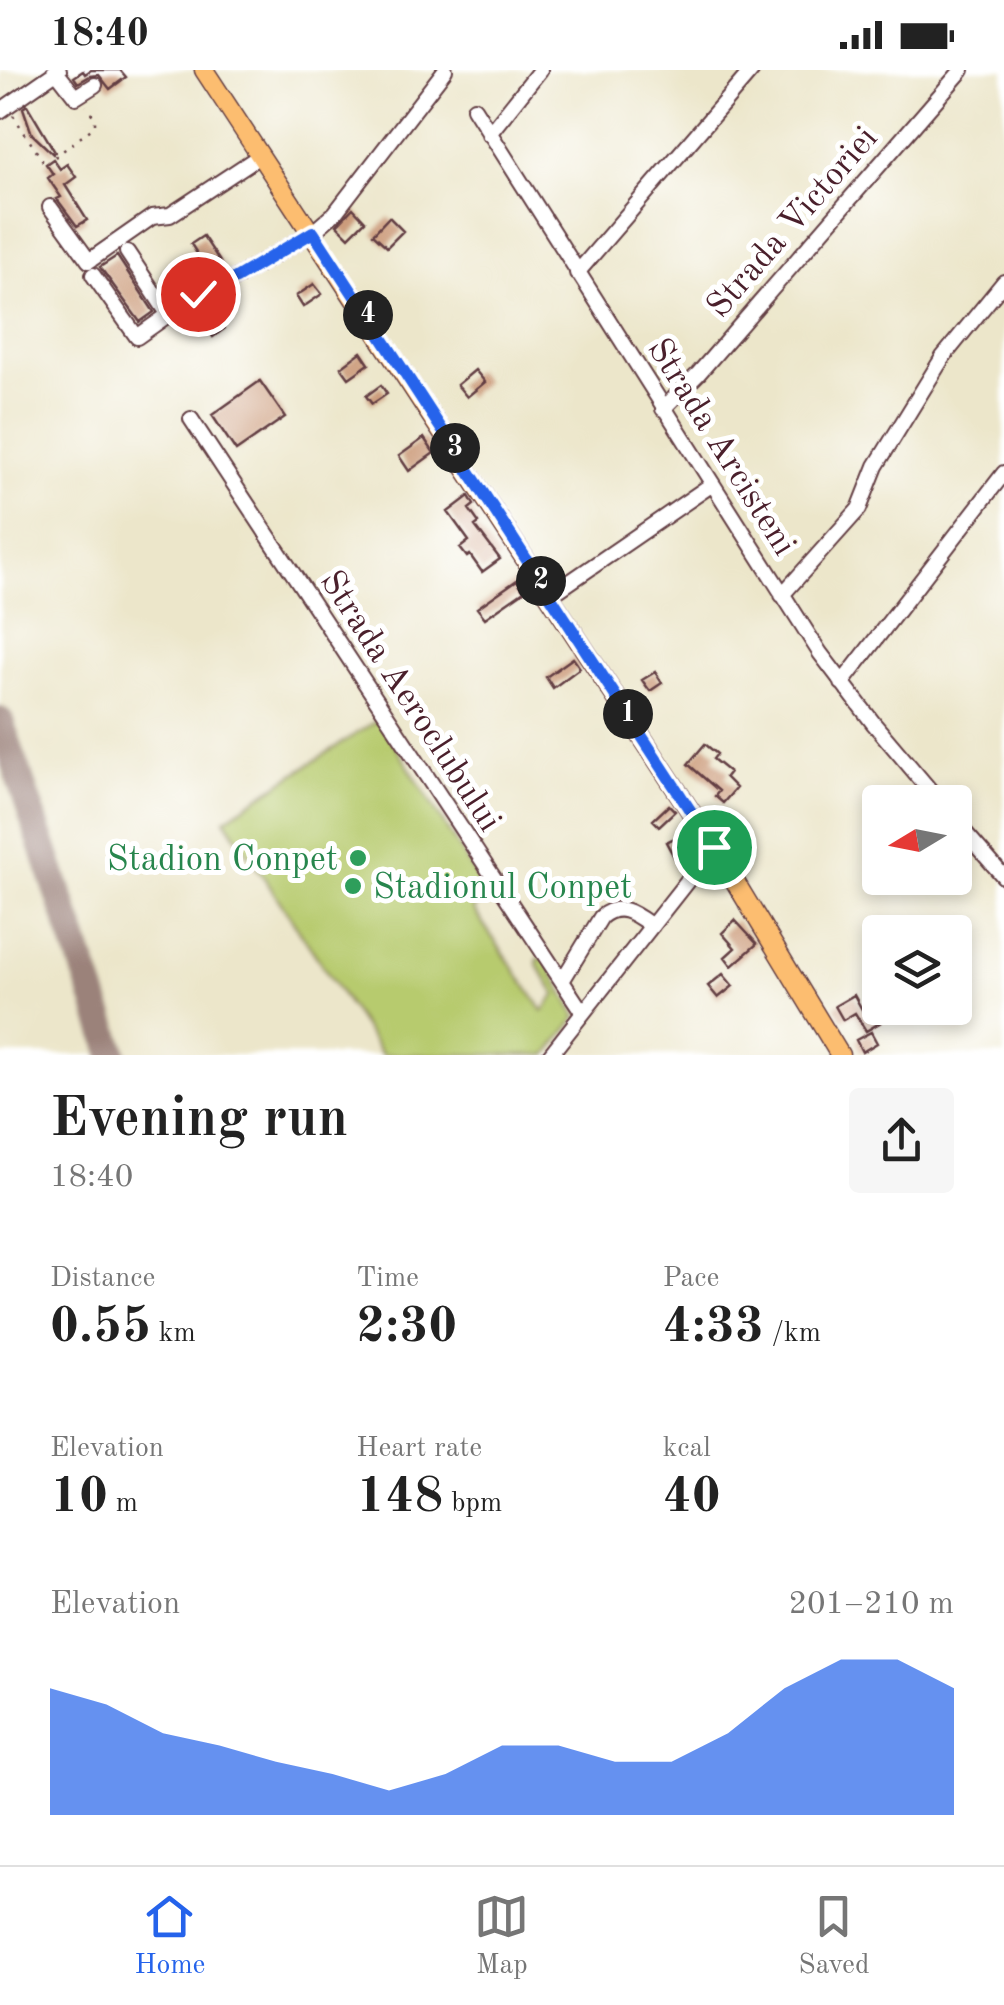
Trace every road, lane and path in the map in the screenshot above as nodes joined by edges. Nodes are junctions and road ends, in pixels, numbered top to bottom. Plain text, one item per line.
1 (204, 70) edge
2 (446, 70) edge
3 (540, 70) edge
4 (752, 70) edge
5 (962, 70) edge
6 (57, 71) edge
7 (95, 85) dead end
8 (79, 97) junction
9 (4, 108) edge
10 (474, 108) dead end
11 (489, 134) junction
12 (261, 155) junction
13 (55, 157) dead end
14 (44, 164) dead end
15 (50, 208) dead end
16 (313, 232) junction
17 (127, 252) dead end
18 (577, 273) junction
19 (93, 274) dead end
20 (1004, 282) edge
21 (168, 314) junction
22 (664, 409) junction
23 (192, 419) dead end
24 (1004, 473) edge
25 (711, 485) junction
26 (550, 595) junction
27 (782, 595) junction
28 (842, 683) junction
29 (926, 785) edge
30 (972, 840) edge
31 (714, 847) junction
32 (1004, 877) edge
33 (652, 926) junction
34 (562, 981) junction
35 (583, 1013) junction
36 (550, 1055) edge
37 (840, 1055) edge

1 - 12 main road
2 - 16 street
3 - 11 street
4 - 18 street
5 - 22 street, Strada Victoriei
6 - 8 street
6 - 9 street
7 - 8 street
8 - 13 path
9 - 14 path
10 - 11 street, Strada Arcisteni
11 - 18 street, Strada Arcisteni
12 - 15 street
12 - 16 main road
16 - 21 street
16 - 26 main road
17 - 21 street
18 - 22 street, Strada Arcisteni
19 - 21 street
20 - 27 street
22 - 25 street, Strada Arcisteni
23 - 34 street, Strada Aeroclubului
24 - 28 street
25 - 26 street
25 - 27 street, Strada Arcisteni
26 - 31 main road
27 - 28 street, Strada Arcisteni
28 - 29 street, Strada Arcisteni
30 - 32 street
31 - 33 street
31 - 37 main road
33 - 34 street
33 - 35 street
34 - 35 street, Strada Aeroclubului
35 - 36 street

